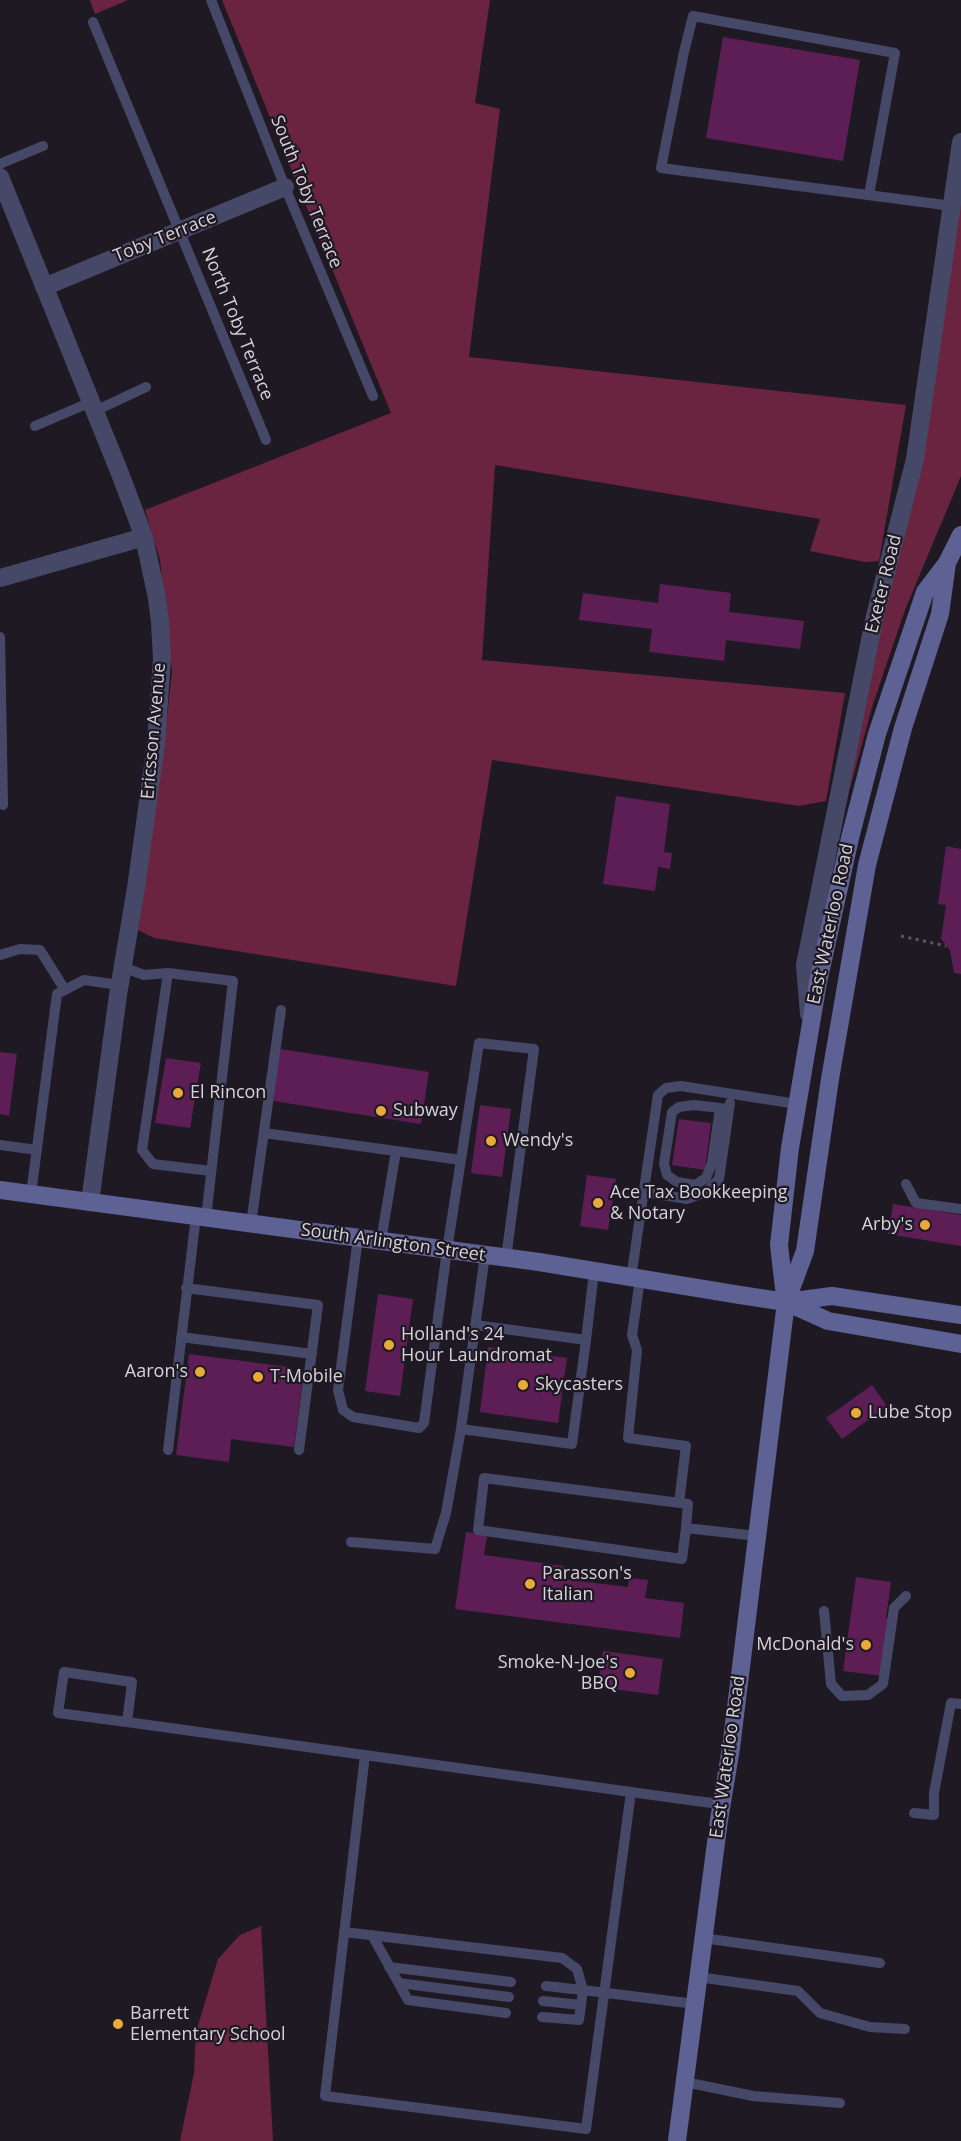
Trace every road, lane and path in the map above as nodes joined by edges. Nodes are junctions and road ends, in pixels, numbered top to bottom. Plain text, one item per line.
1 (211, 0) edge
2 (93, 22) dead end
3 (961, 142) edge
4 (43, 146) dead end
5 (0, 164) edge
6 (0, 177) edge
7 (285, 188) junction
8 (869, 195) junction
9 (952, 206) junction
10 (180, 231) junction
11 (44, 286) junction
12 (146, 387) dead end
13 (373, 396) dead end
14 (93, 406) junction
15 (35, 426) dead end
16 (266, 440) dead end
17 (961, 535) edge
18 (144, 537) junction
19 (947, 563) junction
20 (1, 574) edge
21 (0, 637) edge
22 (3, 805) dead end
23 (901, 936) dead end
24 (946, 946) dead end
25 (0, 955) edge
26 (168, 973) junction
27 (121, 976) junction
28 (65, 990) junction
29 (281, 1010) dead end
30 (810, 1024) junction
31 (732, 1094) junction
32 (797, 1104) junction
33 (724, 1108) junction
34 (264, 1133) junction
35 (0, 1145) edge
36 (36, 1150) junction
37 (396, 1151) junction
38 (461, 1160) junction
39 (211, 1171) junction
40 (906, 1184) dead end
41 (0, 1190) edge
42 (644, 1192) junction
43 (31, 1194) junction
44 (90, 1202) junction
45 (961, 1209) edge
46 (201, 1217) junction
47 (251, 1224) junction
48 (358, 1238) junction
49 (381, 1241) junction
50 (447, 1250) junction
51 (485, 1255) junction
52 (506, 1258) junction
53 (594, 1272) junction
54 (635, 1279) junction
55 (186, 1288) junction
56 (786, 1302) junction
57 (961, 1315) edge
58 (475, 1325) junction
59 (181, 1336) junction
60 (586, 1340) junction
61 (961, 1344) edge
62 (312, 1354) junction
63 (461, 1429) junction
64 (168, 1450) dead end
65 (299, 1450) dead end
66 (679, 1503) junction
67 (686, 1528) junction
68 (757, 1536) junction
69 (351, 1542) dead end
70 (906, 1596) dead end
71 (824, 1611) dead end
72 (961, 1704) edge
73 (127, 1722) junction
74 (365, 1755) junction
75 (631, 1792) junction
76 (721, 1804) junction
77 (914, 1813) dead end
78 (344, 1932) junction
79 (372, 1935) junction
80 (704, 1938) junction
81 (880, 1963) dead end
82 (389, 1967) junction
83 (698, 1977) junction
84 (511, 1982) dead end
85 (399, 1983) junction
86 (546, 1986) dead end
87 (582, 1990) junction
88 (604, 1993) junction
89 (509, 1997) dead end
90 (543, 2001) dead end
91 (695, 2004) junction
92 (581, 2005) junction
93 (506, 2013) dead end
94 (542, 2016) dead end
95 (904, 2029) dead end
96 (685, 2082) junction
97 (840, 2103) dead end
98 (677, 2141) edge

1 - 7 lane, South Toby Terrace
2 - 10 lane, North Toby Terrace
3 - 9 street, Exeter Road
4 - 5 lane
6 - 11 street, Ericsson Avenue
7 - 10 street, Toby Terrace
7 - 13 lane, South Toby Terrace
8 - 8 lane
8 - 9 lane
9 - 30 street, Exeter Road
10 - 11 street, Toby Terrace
10 - 16 lane, North Toby Terrace
11 - 14 street, Ericsson Avenue
12 - 14 lane
14 - 15 lane
14 - 18 street, Ericsson Avenue
17 - 19 main road, East Waterloo Road
18 - 20 street
18 - 27 street, Ericsson Avenue
19 - 30 main road, East Waterloo Road
19 - 56 main road, East Waterloo Road
21 - 22 lane
23 - 24 path
25 - 28 lane
26 - 27 lane
26 - 39 lane
26 - 39 lane
27 - 28 lane
27 - 44 street, Ericsson Avenue
28 - 36 lane
29 - 34 lane
30 - 32 main road, East Waterloo Road
31 - 32 lane
31 - 33 lane
31 - 42 lane
32 - 56 main road, East Waterloo Road
33 - 33 lane
33 - 42 lane
34 - 37 lane
34 - 47 lane
35 - 36 lane
36 - 43 lane
37 - 38 lane
37 - 49 lane
38 - 50 lane
38 - 52 lane
39 - 46 lane
40 - 45 lane
41 - 43 main road, South Arlington Street
42 - 54 lane
43 - 44 main road, South Arlington Street
44 - 46 main road, South Arlington Street
46 - 47 main road, South Arlington Street
46 - 55 lane
47 - 48 main road, South Arlington Street
48 - 49 main road, South Arlington Street
48 - 50 lane
49 - 50 main road, South Arlington Street
50 - 51 main road, South Arlington Street
51 - 52 main road, South Arlington Street
51 - 58 lane
52 - 53 main road, South Arlington Street
53 - 54 main road, South Arlington Street
53 - 60 lane
54 - 56 main road, South Arlington Street
54 - 66 lane
55 - 59 lane
55 - 62 lane
56 - 57 main road, South Arlington Street
56 - 61 main road, South Arlington Street
56 - 68 main road, East Waterloo Road
58 - 60 lane
58 - 63 lane
59 - 62 lane
59 - 64 lane
60 - 63 lane
62 - 65 lane
63 - 69 lane
66 - 67 lane
66 - 67 lane
67 - 68 lane
68 - 76 main road, East Waterloo Road
70 - 71 lane
72 - 77 lane
73 - 73 lane
73 - 74 lane
74 - 75 lane
74 - 78 lane
75 - 76 lane
75 - 88 lane
76 - 80 main road, East Waterloo Road
78 - 79 lane
78 - 88 lane
79 - 82 lane
79 - 87 lane
80 - 81 lane
80 - 83 main road, East Waterloo Road
82 - 84 lane
82 - 85 lane
83 - 91 main road, East Waterloo Road
83 - 95 lane
85 - 89 lane
85 - 93 lane
86 - 87 lane
87 - 88 lane
87 - 92 lane
88 - 91 lane
90 - 92 lane
91 - 96 main road, East Waterloo Road
92 - 94 lane
96 - 97 lane
96 - 98 main road, East Waterloo Road

